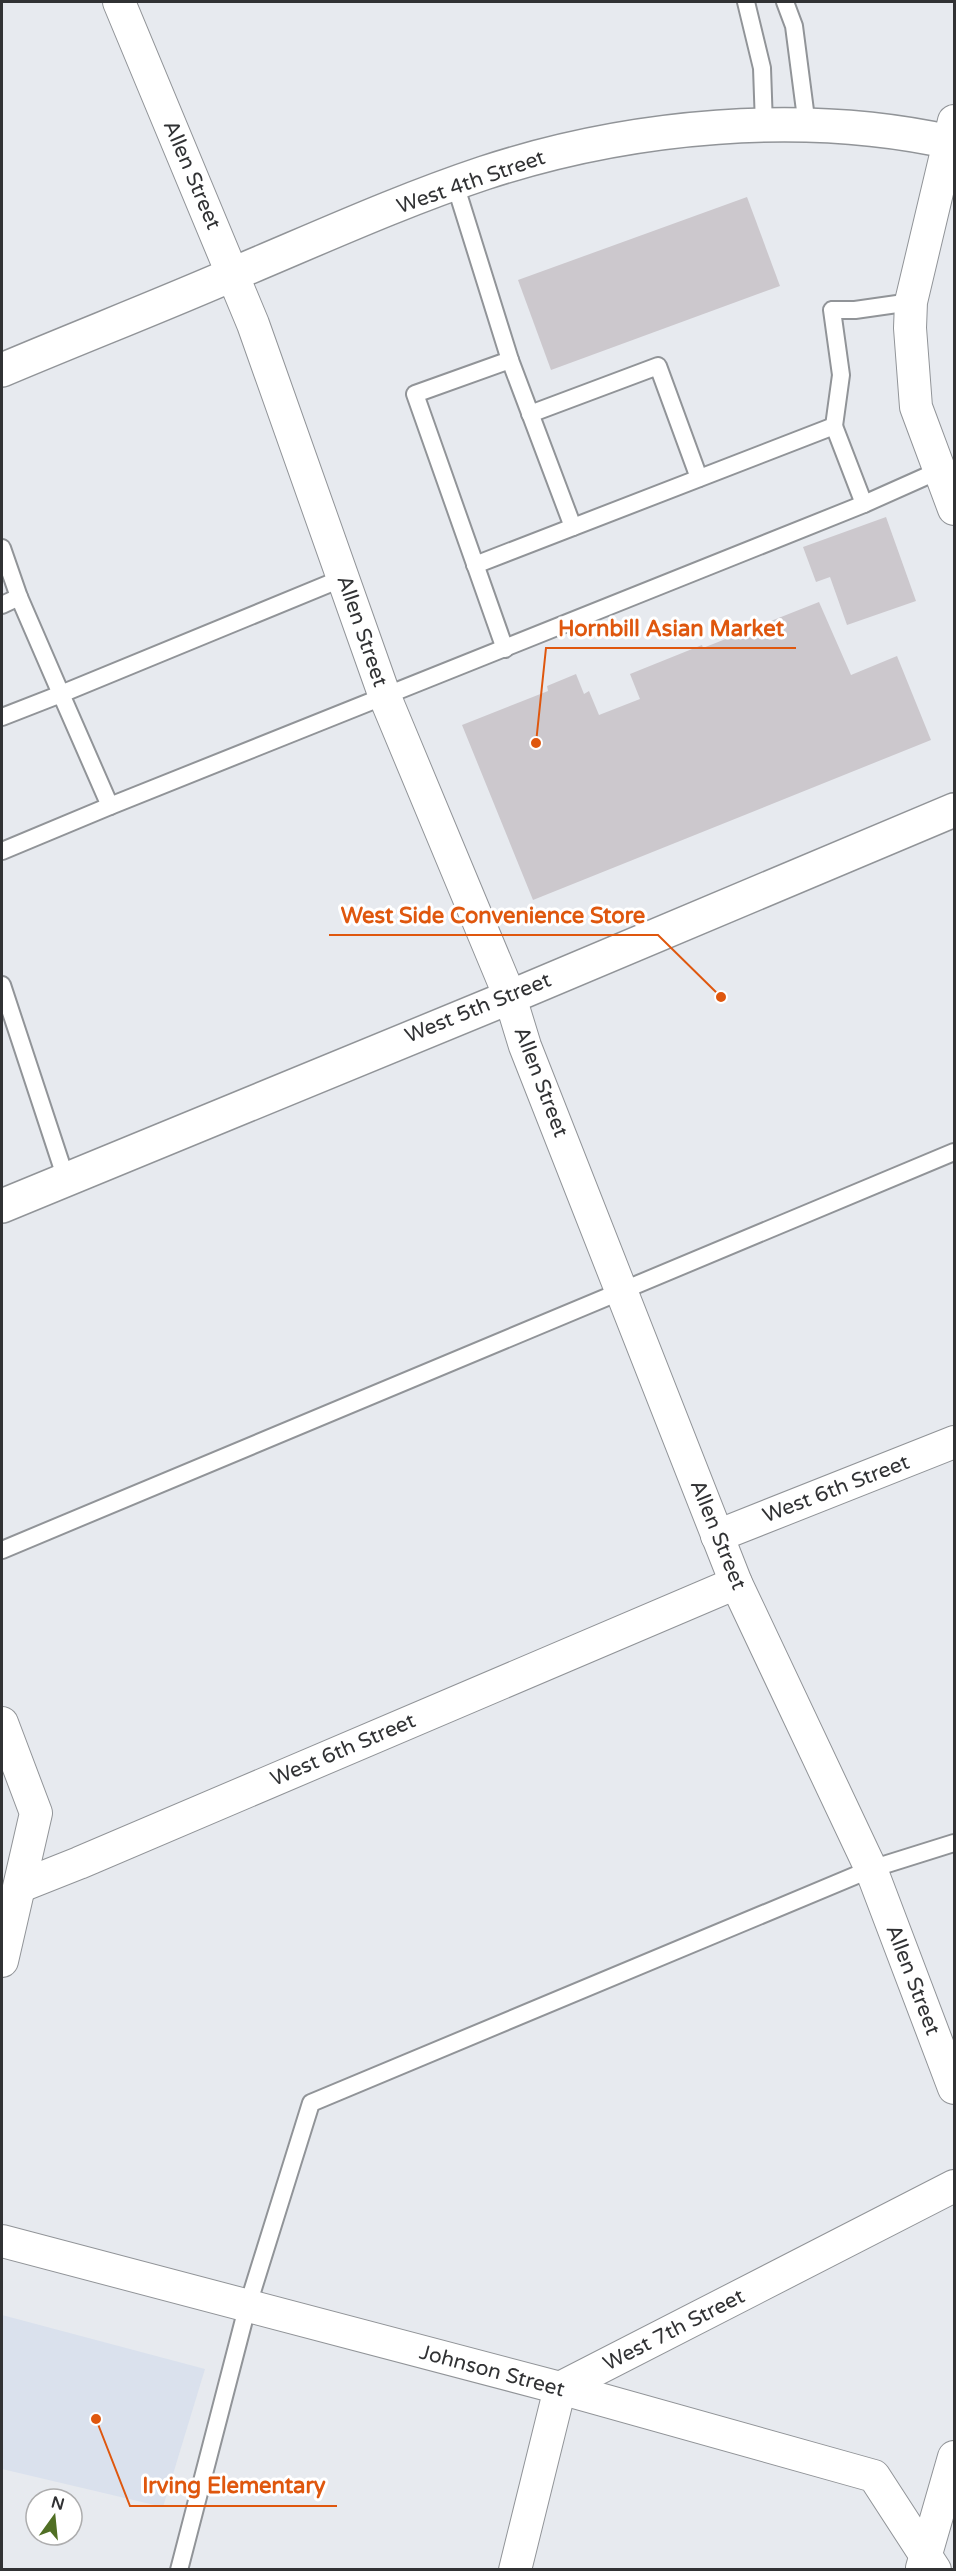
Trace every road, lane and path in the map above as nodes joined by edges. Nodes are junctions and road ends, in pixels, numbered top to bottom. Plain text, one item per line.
1 (119, 2) edge
2 (746, 2) edge
3 (785, 2) edge
4 (764, 125) junction
5 (807, 126) junction
6 (952, 135) edge
7 (455, 184) junction
8 (233, 275) junction
9 (911, 302) junction
10 (510, 360) junction
11 (2, 370) edge
12 (530, 414) junction
13 (834, 426) junction
14 (938, 471) junction
15 (699, 478) junction
16 (864, 504) junction
17 (954, 509) edge
18 (573, 527) junction
19 (2, 548) edge
20 (475, 565) junction
21 (343, 578) junction
22 (19, 597) junction
23 (2, 605) edge
24 (505, 650) junction
25 (61, 694) junction
26 (385, 697) junction
27 (2, 717) edge
28 (110, 806) junction
29 (954, 810) edge
30 (2, 851) edge
31 (2, 985) edge
32 (510, 997) junction
33 (954, 1152) edge
34 (66, 1179) junction
35 (2, 1206) edge
36 (621, 1290) junction
37 (954, 1442) edge
38 (717, 1536) junction
39 (2, 1550) edge
40 (736, 1583) junction
41 (2, 1723) edge
42 (954, 1843) edge
43 (870, 1869) junction
44 (21, 1886) junction
45 (2, 1961) edge
46 (954, 2088) edge
47 (954, 2186) edge
48 (2, 2241) edge
49 (247, 2308) junction
50 (560, 2388) junction
51 (954, 2457) edge
52 (928, 2565) edge
53 (179, 2570) edge
54 (515, 2570) edge

1 - 8 street, Allen Street
2 - 4 lane
3 - 5 lane
4 - 5 main road, West 4th Street
4 - 7 main road, West 4th Street
5 - 6 main road, West 4th Street
6 - 9 street
7 - 8 main road, West 4th Street
7 - 10 lane
8 - 11 main road, West 4th Street
8 - 21 street, Allen Street
9 - 13 lane
9 - 14 street
10 - 12 lane
10 - 20 lane
12 - 15 lane
12 - 18 lane
13 - 15 lane
13 - 16 lane
14 - 16 lane
14 - 17 street
15 - 18 lane
16 - 24 lane
18 - 20 lane
19 - 22 lane
20 - 24 lane
21 - 25 lane
21 - 26 street, Allen Street
22 - 23 lane
22 - 25 lane
24 - 26 lane
25 - 27 lane
25 - 28 lane
26 - 28 lane
26 - 32 street, Allen Street
28 - 30 lane
29 - 32 main road, West 5th Street
31 - 34 lane
32 - 34 main road, West 5th Street
32 - 36 street, Allen Street
33 - 36 lane
34 - 35 main road, West 5th Street
36 - 38 street, Allen Street
36 - 39 lane
37 - 38 street, West 6th Street
38 - 40 street, Allen Street
40 - 43 street, Allen Street
40 - 44 street, West 6th Street
41 - 44 street
42 - 43 lane
43 - 46 street, Allen Street
43 - 49 lane
44 - 45 street
47 - 50 street, West 7th Street
48 - 49 street, Johnson Street
49 - 50 street, Johnson Street
49 - 53 lane
50 - 52 street, Johnson Street
50 - 54 street
51 - 52 street

